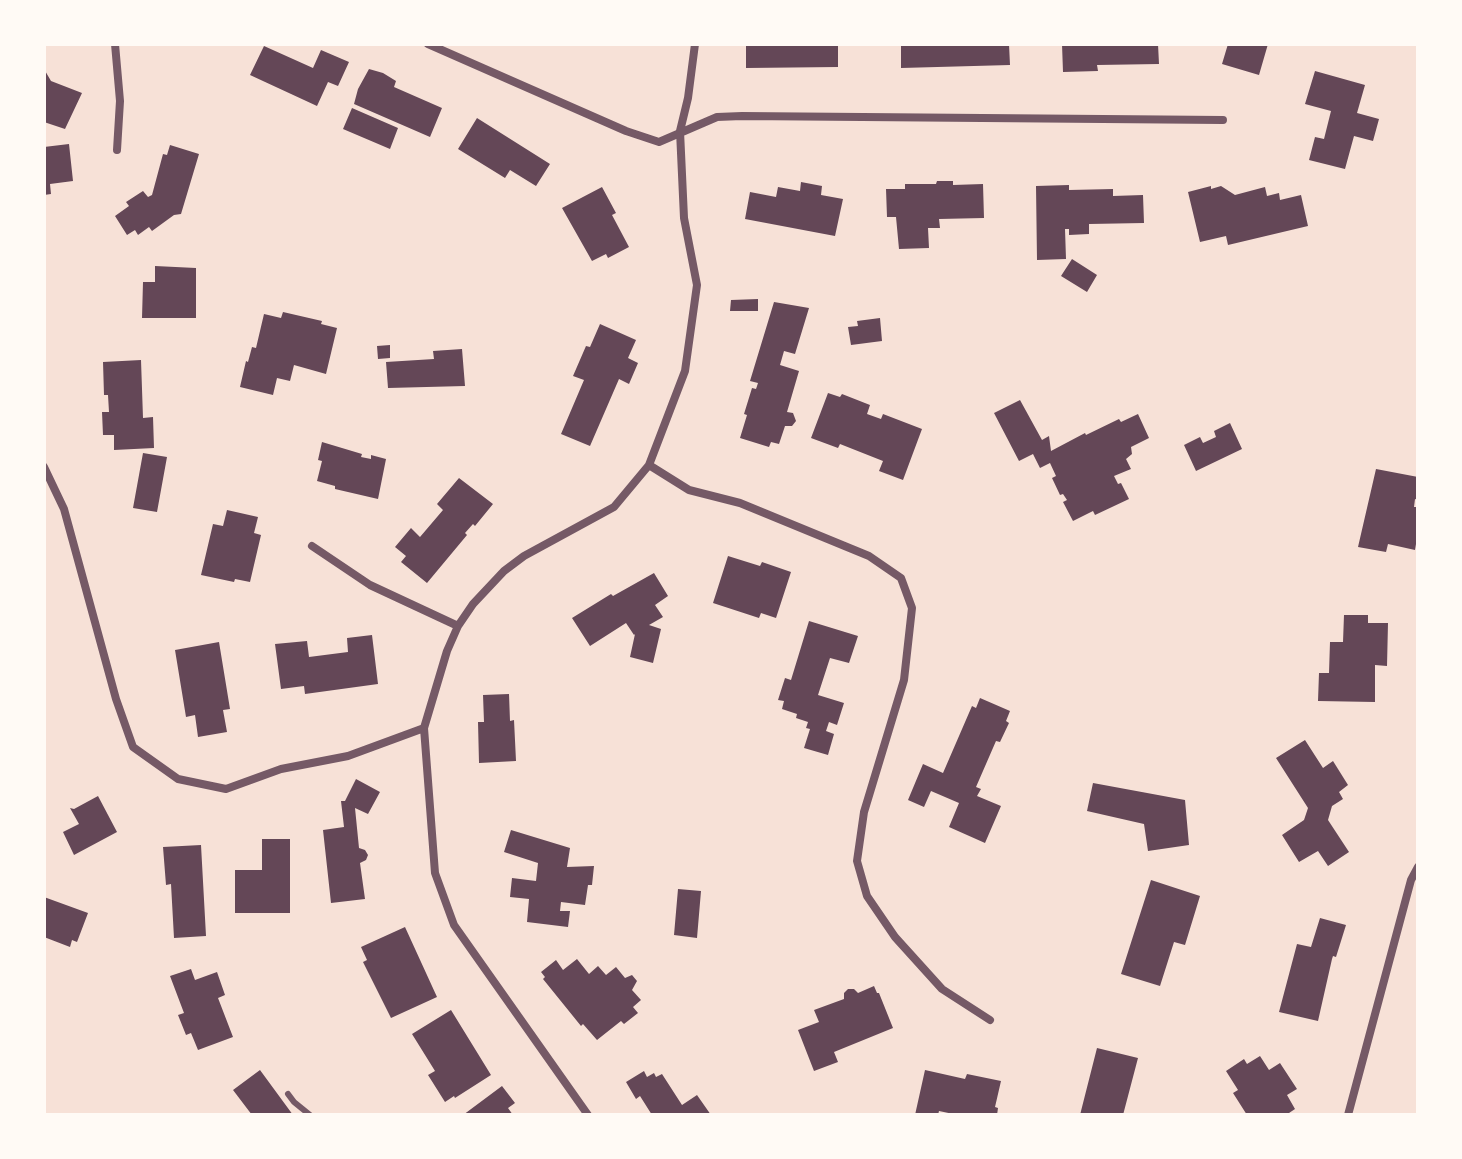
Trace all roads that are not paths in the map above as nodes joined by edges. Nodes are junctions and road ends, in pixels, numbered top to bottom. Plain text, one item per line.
1 (115, 44) edge
2 (428, 44) edge
3 (695, 44) edge
4 (1223, 120) dead end
5 (680, 131) junction
6 (117, 150) dead end
7 (649, 465) junction
8 (44, 467) edge
9 (312, 546) dead end
10 (458, 626) junction
11 (424, 728) junction
12 (1418, 867) edge
13 (990, 1020) dead end
14 (288, 1094) dead end
15 (310, 1115) edge
16 (588, 1115) edge
17 (1348, 1115) edge

1 - 6 street
2 - 5 street
3 - 5 street
4 - 5 street
5 - 7 street
7 - 10 street
7 - 13 street
8 - 11 street
9 - 10 street
10 - 11 street
11 - 16 street
12 - 17 street
14 - 15 lane

